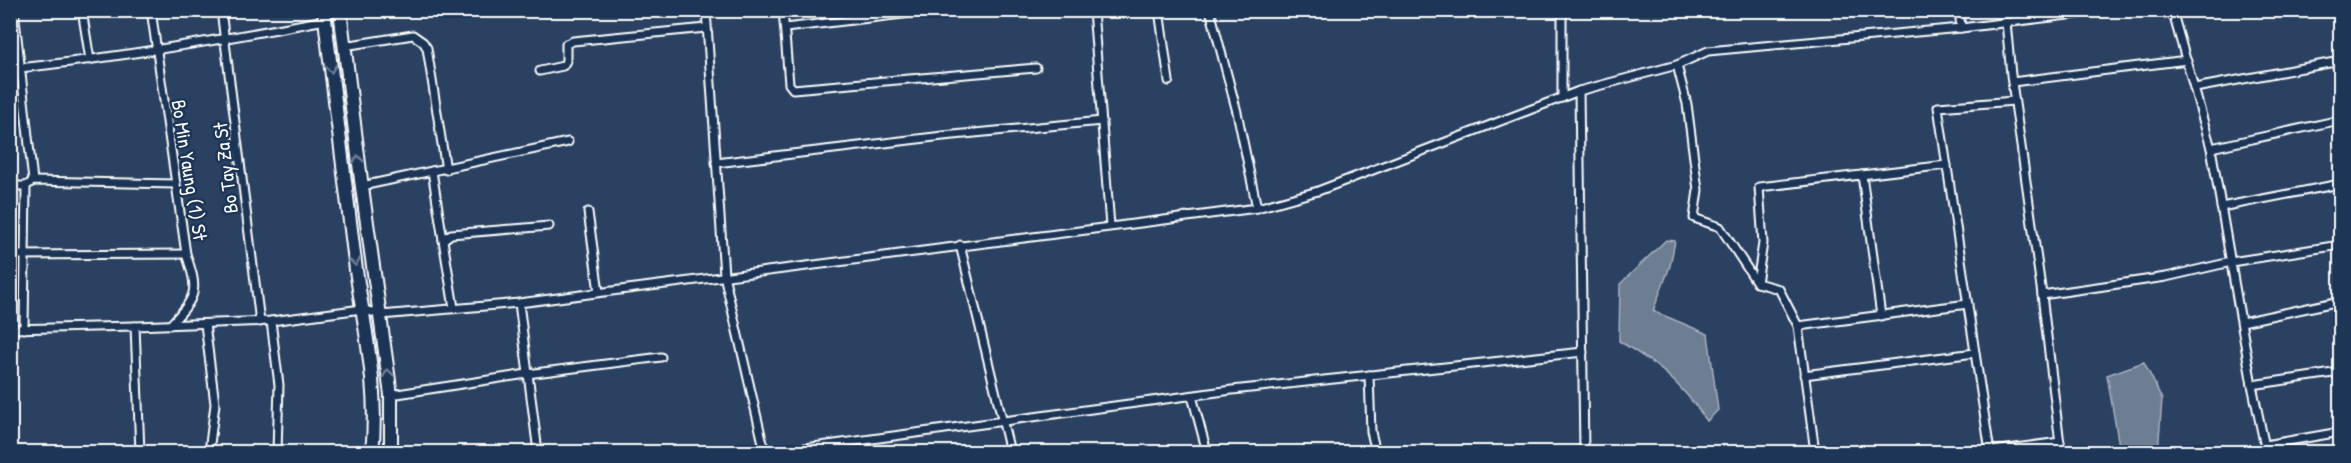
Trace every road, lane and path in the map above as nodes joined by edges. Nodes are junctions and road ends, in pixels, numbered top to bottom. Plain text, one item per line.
1 (14, 10) edge
2 (82, 10) edge
3 (151, 10) edge
4 (221, 10) edge
5 (340, 10) edge
6 (706, 10) edge
7 (783, 10) edge
8 (937, 10) edge
9 (1093, 10) edge
10 (1159, 10) edge
11 (1210, 10) edge
12 (1562, 10) edge
13 (1959, 10) edge
14 (2110, 10) edge
15 (2172, 10) edge
16 (325, 15) edge
17 (2006, 22) junction
18 (706, 28) junction
19 (785, 28) junction
20 (1961, 28) junction
21 (226, 39) junction
22 (344, 46) junction
23 (156, 50) junction
24 (90, 60) junction
25 (2187, 60) junction
26 (2340, 60) edge
27 (1677, 65) junction
28 (22, 68) junction
29 (1036, 68) dead end
30 (10, 69) edge
31 (540, 71) dead end
32 (1169, 81) dead end
33 (2012, 82) junction
34 (2195, 88) junction
35 (1579, 91) junction
36 (1562, 98) junction
37 (2014, 101) junction
38 (2340, 120) edge
39 (1102, 121) junction
40 (568, 142) dead end
41 (2211, 148) junction
42 (716, 163) junction
43 (1947, 165) junction
44 (446, 170) junction
45 (432, 171) junction
46 (1862, 175) junction
47 (33, 181) junction
48 (175, 184) junction
49 (2340, 184) edge
50 (10, 186) edge
51 (26, 186) junction
52 (362, 186) junction
53 (2221, 207) junction
54 (1257, 208) junction
55 (588, 212) dead end
56 (549, 226) dead end
57 (1110, 226) junction
58 (443, 240) junction
59 (960, 245) junction
60 (2340, 245) edge
61 (186, 254) junction
62 (10, 255) edge
63 (25, 255) junction
64 (2231, 262) junction
65 (724, 275) junction
66 (1757, 283) junction
67 (599, 292) junction
68 (2042, 294) junction
69 (2340, 301) edge
70 (519, 303) junction
71 (1968, 304) junction
72 (454, 308) junction
73 (362, 309) junction
74 (381, 315) junction
75 (1881, 316) junction
76 (271, 321) junction
77 (260, 322) junction
78 (2242, 322) junction
79 (205, 324) junction
80 (170, 325) junction
81 (135, 326) junction
82 (1798, 326) junction
83 (10, 329) edge
84 (24, 329) junction
85 (1583, 352) junction
86 (1975, 353) junction
87 (661, 357) dead end
88 (2340, 372) edge
89 (527, 374) junction
90 (1369, 375) junction
91 (1804, 375) junction
92 (2252, 385) junction
93 (391, 395) junction
94 (1192, 396) junction
95 (1001, 420) junction
96 (2340, 432) edge
97 (2060, 442) junction
98 (2265, 449) edge
99 (1990, 452) edge
100 (140, 453) edge
101 (209, 453) edge
102 (278, 453) edge
103 (372, 453) edge
104 (391, 453) edge
105 (538, 453) edge
106 (765, 453) edge
107 (776, 453) edge
108 (1010, 453) edge
109 (1207, 453) edge
110 (1376, 453) edge
111 (1584, 453) edge
112 (1815, 453) edge
113 (1985, 453) edge
114 (2061, 453) edge

1 - 28 street
2 - 24 street
3 - 23 street, Bo Min Yaung (1) St
4 - 21 street, Bo Tay Za St
5 - 22 highway
6 - 18 street
7 - 19 street
8 - 19 street
9 - 39 street
10 - 32 street
11 - 54 street
12 - 36 street
13 - 20 street
14 - 17 street
15 - 25 street
16 - 21 street
16 -> 73 highway
17 - 20 street
17 - 33 street
18 - 31 street
18 - 42 street
19 - 29 street
20 - 27 street
21 - 23 street
21 - 77 street, Bo Tay Za St
22 - 44 street
52 -> 22 highway
23 - 24 street
23 - 48 street, Bo Min Yaung (1) St
24 - 28 street
25 - 33 street
25 - 34 street
26 - 34 street
27 - 35 street
27 - 66 street
28 - 30 street
28 - 47 street
33 - 37 street
34 - 41 street
35 - 36 street
35 - 85 street
36 - 54 street
37 - 43 street
37 - 68 street
38 - 41 street
39 - 42 street
39 - 57 street
40 - 44 street
41 - 53 street
42 - 65 street
43 - 46 street
43 - 71 street
44 - 45 street
45 - 52 street
45 - 58 street
46 - 66 street
46 - 75 street
47 - 48 street
47 - 51 street
48 - 61 street, Bo Min Yaung (1) St
49 - 53 street
50 - 51 street
51 - 63 street
52 - 74 highway
53 - 64 street
54 - 57 street
55 - 67 street
56 - 58 street
57 - 59 street
58 - 72 street
59 - 65 street
59 - 95 street
60 - 64 street
61 - 63 street
61 - 80 street, Bo Min Yaung (1) St
62 - 63 street
63 - 84 street
64 - 68 street
64 - 78 street
65 - 67 street
65 - 106 street
66 - 82 street
67 - 70 street
68 - 97 street
69 - 78 street
70 - 72 street
70 - 89 street
71 - 75 street
71 - 86 street
72 - 74 street
73 - 74 street
73 - 76 street
73 - 103 highway
93 -> 74 highway
75 - 82 street
76 - 77 street
76 - 102 street
77 - 79 street
78 - 92 street
79 - 80 street
79 - 101 street
80 - 81 street
81 - 84 street
81 - 100 street
82 - 91 street
83 - 84 street
85 - 90 street
85 - 111 street
86 - 91 street
86 - 99 street
87 - 89 street
88 - 92 street
89 - 93 street
89 - 105 street
90 - 94 street
90 - 110 street
91 - 112 street
92 - 98 street
93 - 104 highway
94 - 95 street
94 - 109 street
95 - 107 street
95 - 108 street
96 - 98 street
97 - 99 street
97 - 114 street
99 - 113 street

